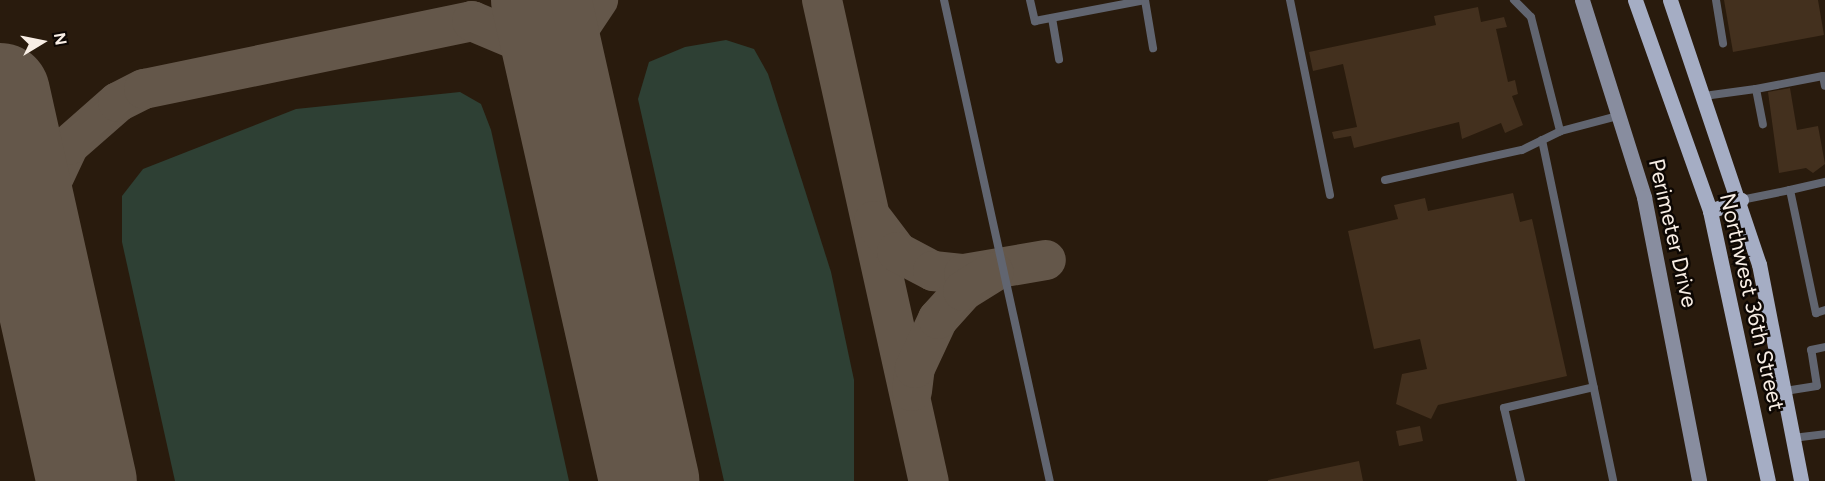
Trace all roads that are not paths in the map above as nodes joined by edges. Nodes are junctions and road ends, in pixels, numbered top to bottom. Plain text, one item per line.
1 (944, 0) edge
2 (1030, 0) edge
3 (1145, 0) edge
4 (1290, 0) edge
5 (1514, 0) edge
6 (1582, 0) edge
7 (1635, 0) edge
8 (1670, 0) edge
9 (1716, 0) edge
10 (1052, 18) junction
11 (1723, 43) dead end
12 (1153, 48) dead end
13 (1059, 59) dead end
14 (1825, 86) edge
15 (1756, 88) junction
16 (1704, 96) junction
17 (1621, 115) junction
18 (1763, 124) dead end
19 (1560, 131) junction
20 (1542, 140) junction
21 (1385, 180) dead end
22 (1825, 182) edge
23 (1790, 190) junction
24 (1330, 195) dead end
25 (1741, 200) junction
26 (1710, 211) junction
27 (1825, 310) edge
28 (1825, 347) edge
29 (1594, 387) junction
30 (1785, 391) junction
31 (1825, 434) edge
32 (1793, 438) junction
33 (1050, 481) edge
34 (1521, 481) edge
35 (1613, 481) edge
36 (1699, 481) edge
37 (1768, 481) edge
38 (1802, 481) edge

1 - 33 lane
2 - 10 lane
3 - 10 lane
3 - 12 lane
4 - 24 lane
5 - 19 lane
6 - 17 street, Perimeter Drive
7 - 26 main road, Northwest 36th Street
8 - 16 main road, Northwest 36th Street
9 - 11 lane
10 - 13 lane
14 - 15 lane
15 - 16 lane
15 - 18 lane
16 - 25 main road, Northwest 36th Street
17 - 19 lane
17 - 36 street, Perimeter Drive
19 - 20 lane
20 - 21 lane
20 - 29 lane
22 - 23 lane
23 - 25 lane
23 - 27 lane
25 - 26 main road
25 - 30 main road, Northwest 36th Street
26 - 37 main road, Northwest 36th Street
28 - 30 lane
29 - 34 lane
29 - 35 lane
30 - 32 main road, Northwest 36th Street
31 - 32 lane
32 - 38 main road, Northwest 36th Street

